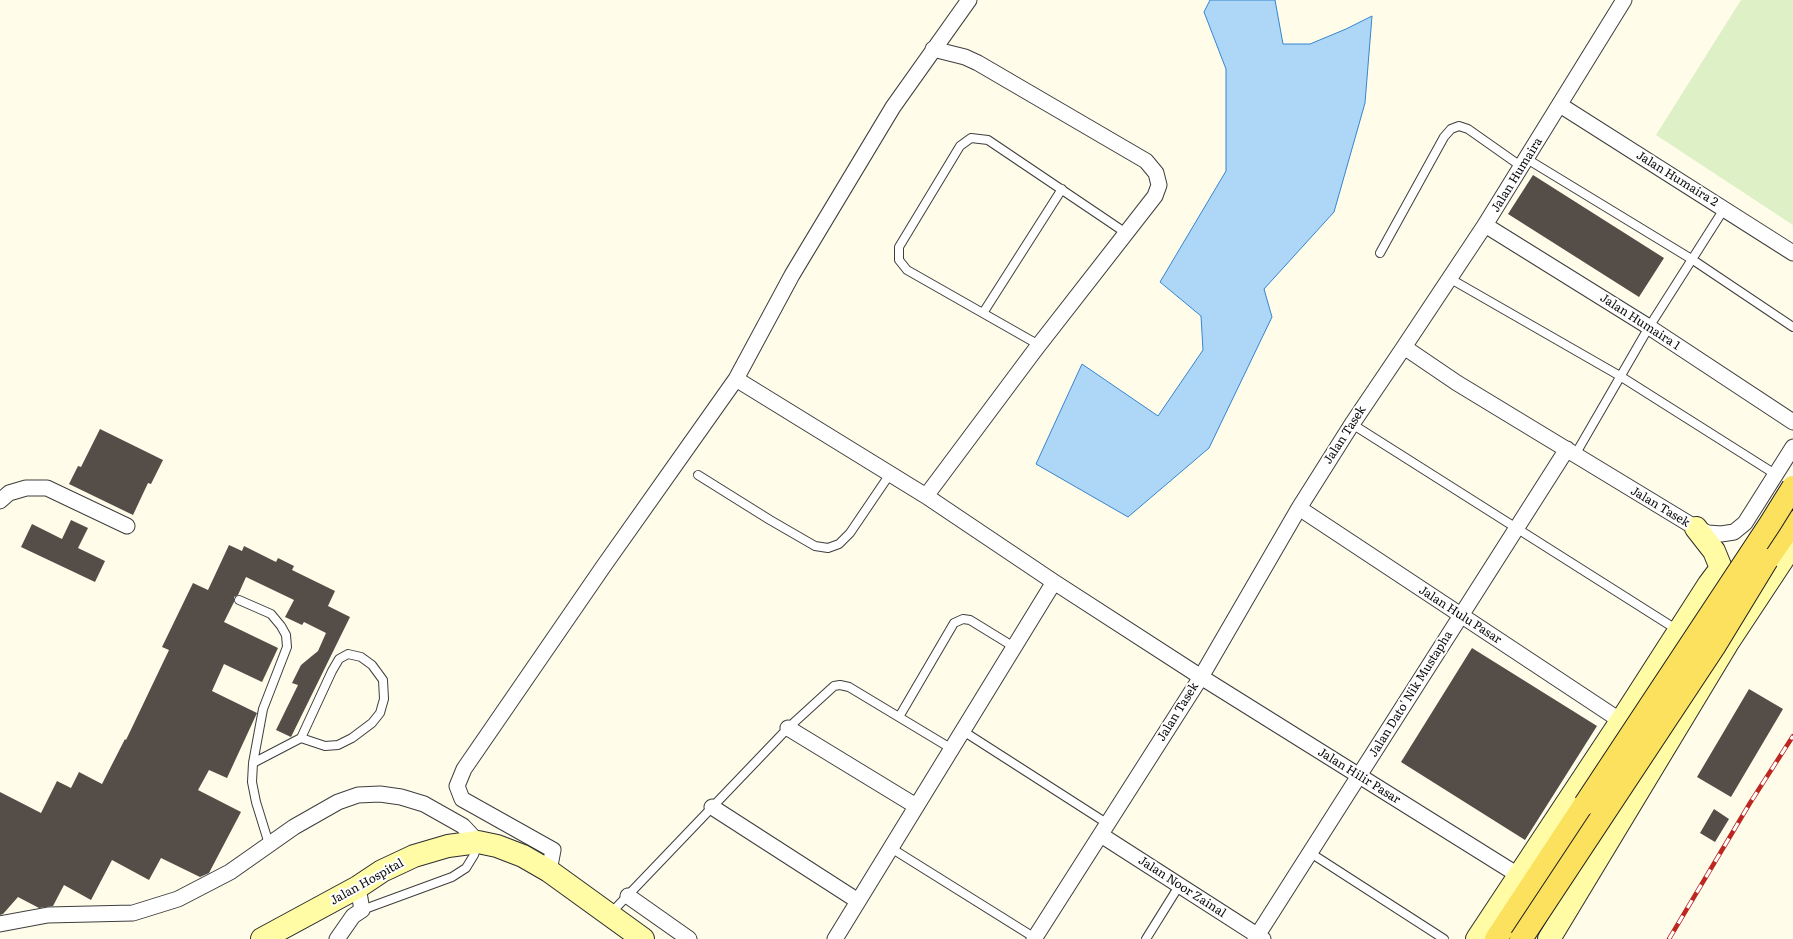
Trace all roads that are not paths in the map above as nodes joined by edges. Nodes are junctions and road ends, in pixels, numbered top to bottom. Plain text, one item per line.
1 (969, 0) edge
2 (1624, 0) edge
3 (933, 49) junction
4 (1560, 106) junction
5 (1524, 163) junction
6 (1062, 190) junction
7 (1724, 209) junction
8 (1485, 225) junction
9 (1126, 233) junction
10 (1380, 253) dead end
11 (1793, 253) edge
12 (1693, 260) junction
13 (1449, 278) junction
14 (983, 313) junction
15 (1649, 327) junction
16 (1793, 327) edge
17 (1039, 345) junction
18 (1404, 347) junction
19 (1620, 376) junction
20 (736, 379) junction
21 (1793, 422) edge
22 (1352, 424) junction
23 (1793, 447) edge
24 (1571, 452) junction
25 (890, 474) junction
26 (1775, 474) junction
27 (698, 475) dead end
28 (1793, 487) edge
29 (926, 496) junction
30 (0, 501) edge
31 (1298, 508) junction
32 (1793, 522) edge
33 (127, 526) dead end
34 (1515, 528) junction
35 (1696, 528) junction
36 (1793, 544) edge
37 (1721, 568) junction
38 (1054, 582) junction
39 (239, 600) dead end
40 (1460, 615) junction
41 (1679, 632) junction
42 (1727, 644) junction
43 (1014, 647) junction
44 (1201, 676) junction
45 (899, 716) junction
46 (1621, 721) junction
47 (788, 728) junction
48 (963, 731) junction
49 (301, 738) junction
50 (952, 749) junction
51 (253, 763) junction
52 (1360, 776) junction
53 (1585, 804) junction
54 (916, 806) junction
55 (712, 807) junction
56 (1105, 830) junction
57 (478, 842) junction
58 (269, 844) junction
59 (891, 848) junction
60 (1309, 852) junction
61 (549, 871) junction
62 (1518, 875) junction
63 (1179, 886) junction
64 (358, 887) junction
65 (628, 896) junction
66 (858, 901) junction
67 (362, 910) junction
68 (610, 915) junction
69 (0, 924) edge
70 (1258, 938) edge
71 (262, 939) edge
72 (337, 939) edge
73 (642, 939) edge
74 (689, 939) edge
75 (835, 939) edge
76 (1034, 939) edge
77 (1146, 939) edge
78 (1444, 939) edge
79 (1477, 939) edge
80 (1496, 939) edge
81 (1506, 939) edge
82 (1521, 939) edge
83 (1549, 939) edge

1 - 3 street
2 - 4 street, Jalan Humaira
3 - 9 street
3 - 20 street
4 - 5 street, Jalan Humaira
4 - 7 street, Jalan Humaira 2
5 - 8 street, Jalan Humaira
5 - 10 lane
5 - 12 lane
6 - 9 lane
6 - 14 lane
6 - 14 lane
7 - 11 street, Jalan Humaira 2
7 - 12 lane
8 - 13 street, Jalan Humaira
8 - 15 street, Jalan Humaira 1
9 - 17 street
12 - 15 lane
12 - 16 lane
13 - 18 street, Jalan Humaira
13 - 19 lane
14 - 17 lane
15 - 19 lane
15 - 21 street, Jalan Humaira 1
17 - 29 street
18 - 22 street, Jalan Tasek
18 - 24 street, Jalan Tasek
19 - 24 lane
19 - 26 lane
20 - 25 street, Jalan Hilir Pasar
20 - 61 street
22 - 31 street, Jalan Tasek
22 - 34 lane
23 - 26 street, Jalan Tasek
24 - 34 street, Jalan Dato' Nik Mustapha
24 - 35 street, Jalan Tasek
25 - 27 lane
25 - 29 street, Jalan Hilir Pasar
26 - 35 street, Jalan Tasek
28 - 53 main road, bridge
29 - 38 street, Jalan Hilir Pasar
30 - 33 street
31 - 40 street, Jalan Hulu Pasar
31 - 44 street, Jalan Tasek
32 - 82 main road, bridge
34 - 40 street, Jalan Dato' Nik Mustapha
34 - 41 lane
35 - 37 main road
36 - 42 main road
37 - 41 main road
37 - 42 main road
38 - 43 street
38 - 44 street, Jalan Hilir Pasar
39 - 51 lane
40 - 46 street, Jalan Hulu Pasar
40 - 52 street, Jalan Dato' Nik Mustapha
41 - 46 main road
42 - 83 main road
43 - 45 lane
43 - 48 street
44 - 52 street, Jalan Hilir Pasar
44 - 56 street, Jalan Tasek
45 - 47 lane
45 - 50 lane
46 - 62 main road
47 - 54 street
47 - 55 lane
48 - 50 street
48 - 56 lane
49 - 49 lane
49 - 51 lane
50 - 54 street
51 - 58 lane
52 - 60 street, Jalan Dato' Nik Mustapha
52 - 62 street, Jalan Hilir Pasar
53 - 80 main road
53 - 81 main road
54 - 59 street
55 - 65 lane
55 - 66 street
56 - 63 street, Jalan Noor Zainal
56 - 76 street, Jalan Tasek
57 - 58 street
57 - 61 main road, Jalan Hospital
57 - 64 main road, Jalan Hospital
57 - 67 lane
58 - 69 street
59 - 66 street
59 - 76 lane
60 - 70 street, Jalan Dato' Nik Mustapha
60 - 78 lane
61 - 68 main road, Jalan Hospital
62 - 79 main road
63 - 70 street, Jalan Noor Zainal
63 - 77 lane
64 - 67 street
64 - 71 main road, Jalan Hospital
65 - 68 lane
65 - 74 street
66 - 75 street
67 - 72 street
68 - 73 main road, Jalan Hospital

